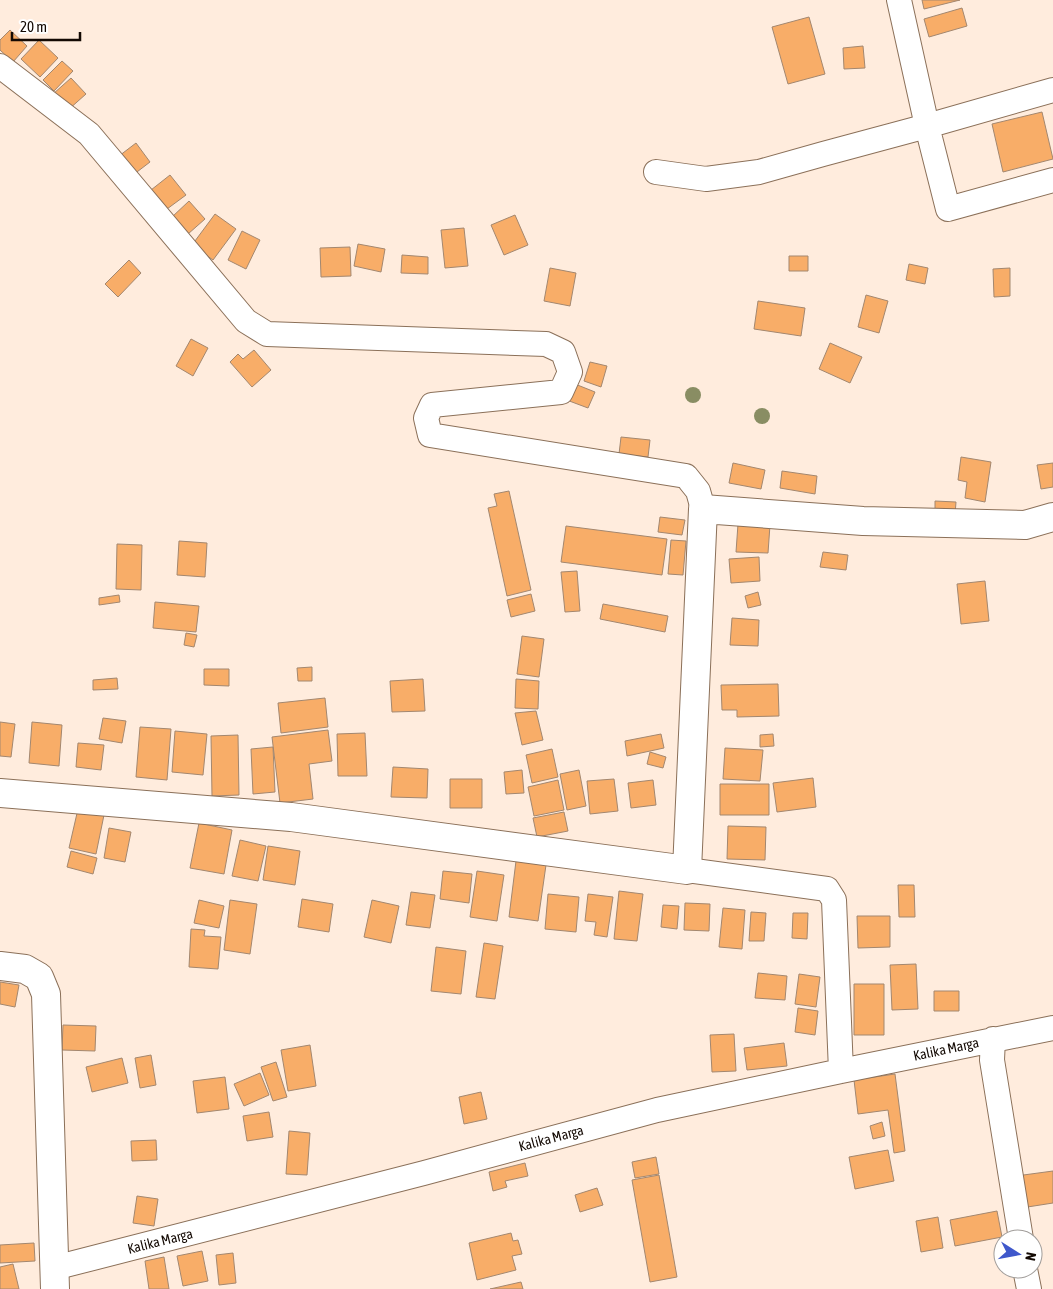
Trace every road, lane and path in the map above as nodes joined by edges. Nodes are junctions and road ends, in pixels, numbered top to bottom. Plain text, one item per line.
1 (899, 0) edge
2 (0, 66) edge
3 (1053, 90) edge
4 (927, 126) junction
5 (656, 172) dead end
6 (1053, 180) edge
7 (703, 509) junction
8 (1053, 517) edge
9 (0, 793) edge
10 (687, 870) junction
11 (0, 966) edge
12 (1053, 1028) edge
13 (992, 1039) junction
14 (841, 1070) junction
15 (1019, 1229) edge
16 (55, 1278) edge

1 - 4 street
2 - 7 street
3 - 4 street
4 - 5 street
4 - 6 street
7 - 8 street
7 - 10 street
9 - 10 street
10 - 14 street
11 - 16 street
12 - 13 street, Kalika Marga
13 - 14 street, Kalika Marga
13 - 15 street
14 - 16 street, Kalika Marga

